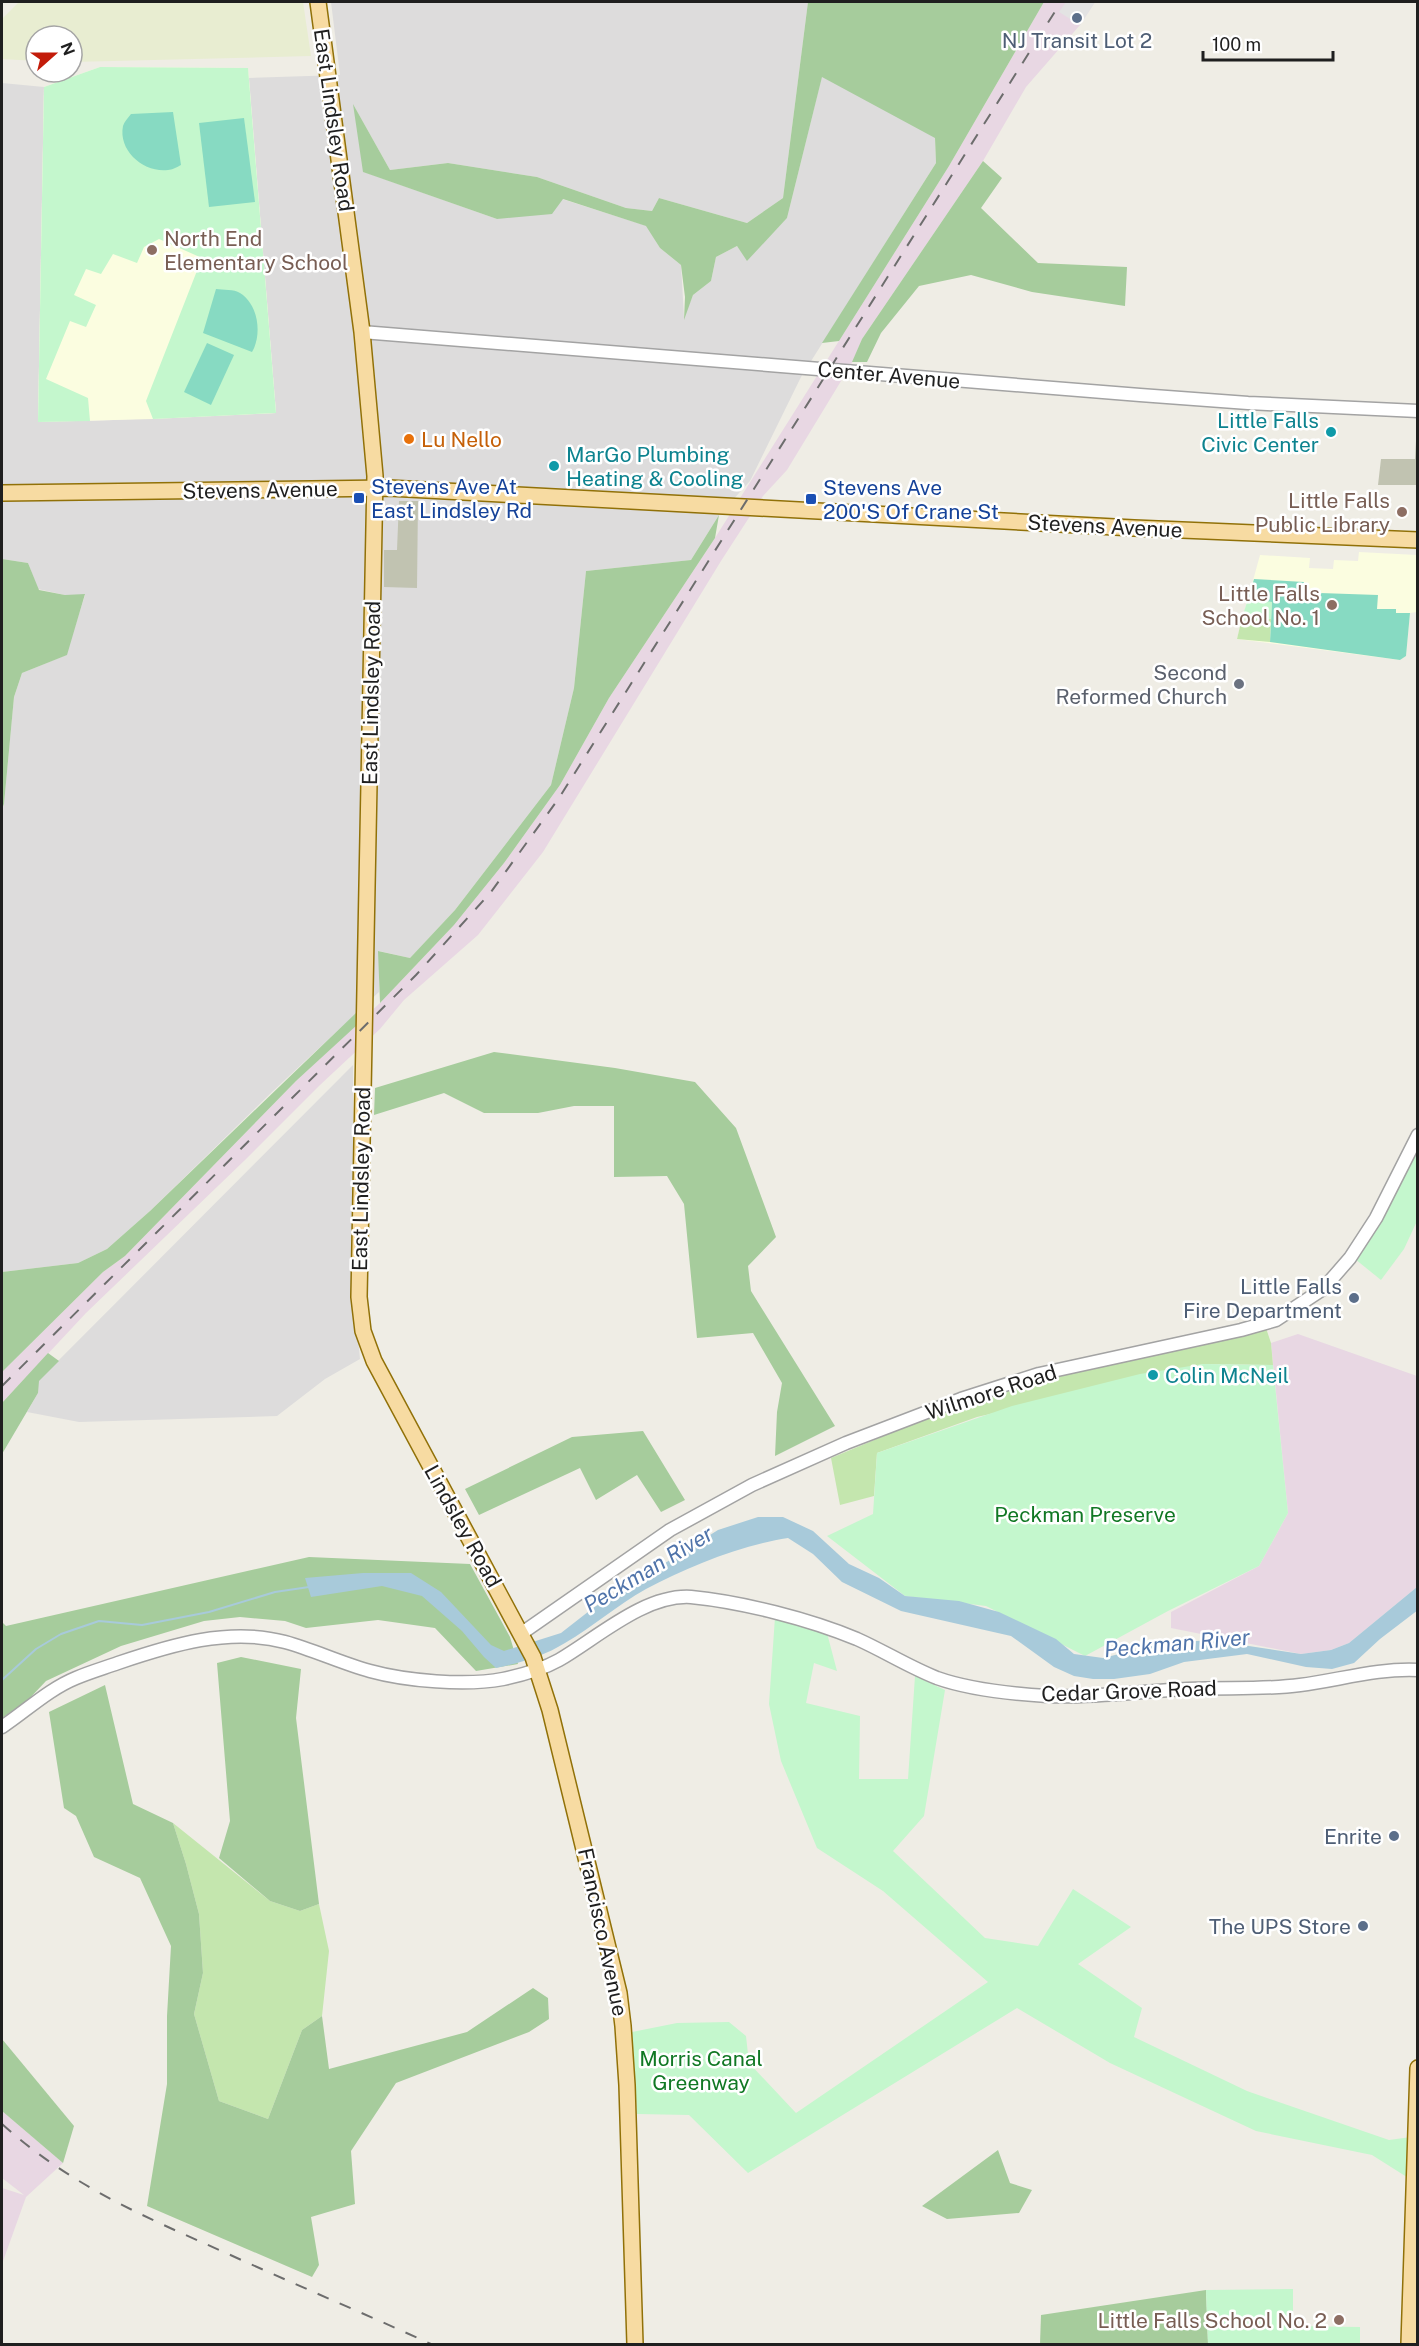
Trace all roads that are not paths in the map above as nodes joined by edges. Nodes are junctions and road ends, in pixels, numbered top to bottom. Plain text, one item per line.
1 (318, 2) edge
2 (362, 332) junction
3 (1418, 411) edge
4 (375, 488) junction
5 (2, 493) edge
6 (1418, 540) edge
7 (1418, 1135) edge
8 (386, 1383) joint
9 (523, 1637) junction
10 (537, 1666) junction
11 (1418, 1670) edge
12 (2, 1727) edge
13 (1418, 2068) edge
14 (1417, 2080) edge
15 (1416, 2178) edge
16 (636, 2344) edge
17 (1409, 2344) edge

1 - 2 main road, East Lindsley Road
2 - 3 street, Center Avenue
2 - 4 main road, East Lindsley Road
4 - 5 main road, Stevens Avenue
4 - 6 main road, Stevens Avenue
4 - 8 main road, East Lindsley Road
7 - 9 street, Wilmore Road
8 - 9 main road, Lindsley Road
9 - 10 main road, Lindsley Road
10 - 11 street, Cedar Grove Road
10 - 12 street, Cedar Grove Road
10 - 16 main road, Francisco Avenue
13 - 14 main road
14 - 15 main road
15 - 17 main road

